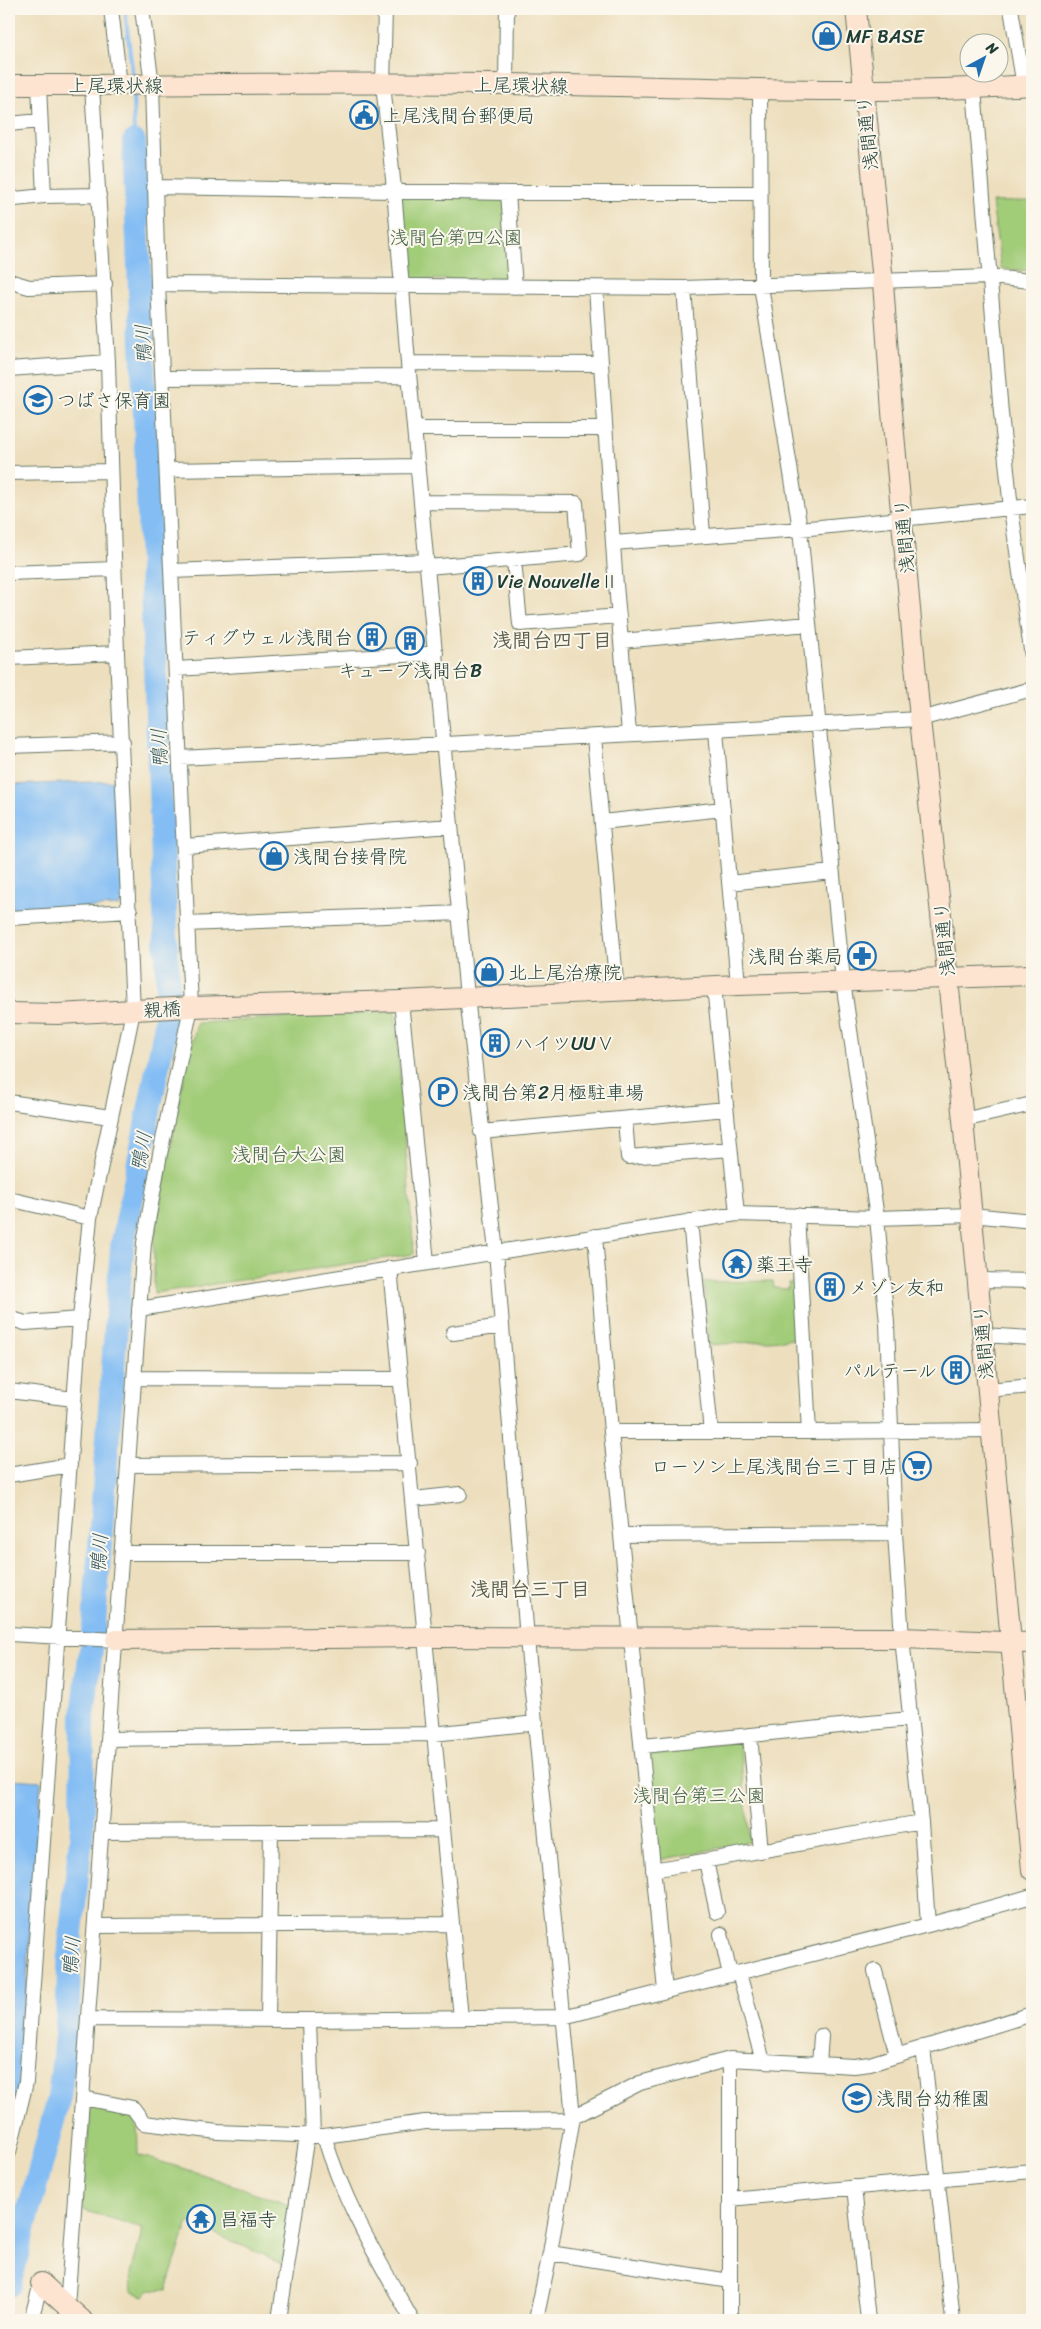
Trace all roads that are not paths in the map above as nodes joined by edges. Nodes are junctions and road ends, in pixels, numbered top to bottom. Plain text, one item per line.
1 (111, 9) edge
2 (142, 9) edge
3 (385, 9) edge
4 (506, 9) edge
5 (856, 9) edge
6 (1011, 9) edge
7 (383, 84) junction
8 (506, 84) junction
9 (9, 85) edge
10 (39, 85) junction
11 (92, 85) junction
12 (120, 85) junction
13 (152, 85) junction
14 (1028, 85) edge
15 (760, 89) junction
16 (862, 89) junction
17 (974, 89) junction
18 (40, 121) junction
19 (9, 124) edge
20 (154, 188) junction
21 (394, 190) junction
22 (508, 193) junction
23 (760, 193) junction
24 (99, 195) junction
25 (44, 196) junction
26 (9, 198) edge
27 (989, 277) junction
28 (9, 281) edge
29 (1032, 281) edge
30 (883, 282) junction
31 (105, 284) junction
32 (158, 284) junction
33 (402, 285) junction
34 (761, 286) junction
35 (516, 287) junction
36 (596, 288) junction
37 (684, 288) junction
38 (108, 362) junction
39 (600, 364) junction
40 (9, 369) edge
41 (409, 369) junction
42 (164, 378) junction
43 (414, 429) junction
44 (606, 429) junction
45 (418, 466) junction
46 (168, 470) junction
47 (111, 471) junction
48 (9, 473) edge
49 (421, 502) junction
50 (1032, 506) edge
51 (1011, 509) junction
52 (903, 518) junction
53 (800, 529) junction
54 (703, 535) junction
55 (613, 543) junction
56 (514, 560) junction
57 (426, 564) junction
58 (114, 569) junction
59 (172, 571) junction
60 (9, 574) edge
61 (1027, 581) edge
62 (619, 616) junction
63 (808, 624) junction
64 (621, 641) junction
65 (117, 653) junction
66 (436, 653) junction
67 (1032, 657) edge
68 (9, 658) edge
69 (176, 669) junction
70 (1032, 689) edge
71 (920, 719) junction
72 (817, 724) junction
73 (716, 730) junction
74 (629, 733) junction
75 (594, 737) junction
76 (123, 742) junction
77 (445, 743) junction
78 (9, 746) edge
79 (180, 758) junction
80 (723, 809) junction
81 (602, 822) junction
82 (452, 826) junction
83 (185, 846) junction
84 (832, 872) junction
85 (729, 883) junction
86 (130, 911) junction
87 (460, 913) junction
88 (9, 918) edge
89 (187, 924) junction
90 (1032, 975) edge
91 (949, 978) junction
92 (843, 981) junction
93 (738, 985) junction
94 (714, 986) junction
95 (617, 991) junction
96 (467, 998) junction
97 (401, 1002) junction
98 (191, 1006) junction
99 (134, 1011) junction
100 (9, 1013) edge
101 (9, 1102) edge
102 (1032, 1104) edge
103 (726, 1109) junction
104 (110, 1117) junction
105 (625, 1119) junction
106 (963, 1120) junction
107 (481, 1132) junction
108 (730, 1150) junction
109 (9, 1200) edge
110 (736, 1214) junction
111 (797, 1214) junction
112 (972, 1215) junction
113 (90, 1218) junction
114 (877, 1218) junction
115 (690, 1221) junction
116 (1032, 1221) edge
117 (595, 1236) junction
118 (496, 1251) junction
119 (427, 1262) junction
120 (390, 1268) junction
121 (978, 1280) junction
122 (1032, 1281) edge
123 (139, 1308) junction
124 (9, 1318) edge
125 (80, 1319) junction
126 (502, 1326) junction
127 (453, 1333) dead end
128 (982, 1336) junction
129 (1032, 1338) edge
130 (134, 1378) junction
131 (401, 1379) junction
132 (1032, 1386) edge
133 (987, 1390) junction
134 (9, 1391) edge
135 (74, 1400) junction
136 (992, 1430) junction
137 (611, 1432) junction
138 (711, 1432) junction
139 (809, 1432) junction
140 (891, 1432) junction
141 (410, 1463) junction
142 (70, 1465) junction
143 (128, 1465) junction
144 (9, 1474) edge
145 (460, 1494) dead end
146 (413, 1499) junction
147 (895, 1533) junction
148 (622, 1535) junction
149 (122, 1553) junction
150 (418, 1553) junction
151 (9, 1634) edge
152 (59, 1636) junction
153 (426, 1637) junction
154 (631, 1638) junction
155 (902, 1638) junction
156 (528, 1639) junction
157 (116, 1640) junction
158 (1011, 1642) junction
159 (1032, 1643) edge
160 (909, 1719) junction
161 (536, 1723) junction
162 (433, 1734) junction
163 (750, 1736) junction
164 (108, 1739) junction
165 (643, 1746) junction
166 (1028, 1782) edge
167 (921, 1822) junction
168 (442, 1830) junction
169 (271, 1831) junction
170 (102, 1832) junction
171 (761, 1851) junction
172 (706, 1861) junction
173 (653, 1870) junction
174 (1032, 1870) edge
175 (1032, 1896) edge
176 (716, 1912) dead end
177 (270, 1924) junction
178 (452, 1924) junction
179 (928, 1924) junction
180 (95, 1926) junction
181 (721, 1934) dead end
182 (875, 1971) dead end
183 (735, 1974) junction
184 (665, 1991) junction
185 (1032, 2014) edge
186 (563, 2017) junction
187 (462, 2018) junction
188 (89, 2019) junction
189 (268, 2020) junction
190 (309, 2020) junction
191 (821, 2036) dead end
192 (923, 2047) junction
193 (898, 2055) junction
194 (730, 2060) junction
195 (763, 2061) junction
196 (819, 2064) junction
197 (83, 2098) junction
198 (573, 2119) junction
199 (315, 2136) junction
200 (9, 2147) edge
201 (1032, 2171) edge
202 (937, 2180) junction
203 (854, 2187) junction
204 (730, 2198) junction
205 (550, 2253) junction
206 (730, 2281) junction
207 (41, 2284) joint
208 (75, 2314) edge
209 (31, 2320) edge
210 (279, 2320) edge
211 (412, 2320) edge
212 (536, 2320) edge
213 (730, 2320) edge
214 (868, 2320) edge
215 (953, 2320) edge

1 - 12 street
2 - 13 street
3 - 7 street
4 - 8 street
5 - 16 street, 浅間通り
6 - 14 street
7 - 8 street, 上尾環状線
7 - 13 street, 上尾環状線
7 - 21 street
8 - 15 street, 上尾環状線
9 - 10 street, 上尾環状線
10 - 11 street, 上尾環状線
10 - 18 street
11 - 12 street, 上尾環状線
11 - 24 street
12 - 13 street, 上尾環状線
13 - 20 street
14 - 17 street, 上尾環状線
15 - 16 street, 上尾環状線
15 - 23 street
16 - 17 street, 上尾環状線
16 - 30 street, 浅間通り
17 - 27 street
18 - 19 street
18 - 25 street
20 - 21 street
20 - 32 street
21 - 22 street
21 - 33 street
22 - 23 street
22 - 35 street
23 - 34 street
24 - 25 street
24 - 31 street
25 - 26 street
27 - 29 street
27 - 30 street
27 - 51 street
28 - 31 street
30 - 34 street
30 - 52 street, 浅間通り
31 - 38 street
32 - 33 street
32 - 42 street
33 - 35 street
33 - 41 street
34 - 37 street
34 - 53 street
35 - 36 street
36 - 37 street
36 - 39 street
37 - 54 street
38 - 40 street
38 - 47 street
39 - 41 street
39 - 44 street
41 - 42 street
41 - 43 street
42 - 46 street
43 - 44 street
43 - 45 street
44 - 55 street
45 - 46 street
45 - 49 street
46 - 59 street
47 - 48 street
47 - 58 street
49 - 56 street
49 - 57 street
50 - 51 street
51 - 52 street
51 - 61 street
52 - 53 street
52 - 71 street, 浅間通り
53 - 54 street
53 - 63 street
54 - 55 street
55 - 62 street
56 - 57 street
56 - 62 street
57 - 59 street
57 - 66 street
58 - 60 street
58 - 65 street
59 - 69 street
61 - 67 street
62 - 64 street
63 - 64 street
63 - 72 street
64 - 74 street
65 - 68 street
65 - 76 street
66 - 69 street
66 - 77 street
69 - 79 street
70 - 71 street
71 - 72 street
71 - 91 street, 浅間通り
72 - 73 street
72 - 84 street
73 - 74 street
73 - 80 street
74 - 75 street
75 - 77 street
75 - 81 street
76 - 78 street
76 - 86 street
77 - 79 street
77 - 82 street
79 - 83 street
80 - 81 street
80 - 85 street
81 - 95 street
82 - 83 street
82 - 87 street
83 - 89 street
84 - 85 street
84 - 92 street
85 - 93 street
86 - 88 street
86 - 99 street
87 - 89 street
87 - 96 street
89 - 98 street
90 - 91 street, 親橋
91 - 92 street, 親橋
91 - 106 street, 浅間通り
92 - 93 street, 親橋
92 - 114 street
93 - 94 street, 親橋
94 - 95 street, 親橋
94 - 103 street
95 - 96 street, 親橋
96 - 97 street, 親橋
96 - 107 street
97 - 98 street, 親橋
97 - 119 street
98 - 99 street, 親橋
98 - 123 street
99 - 100 street, 親橋
99 - 104 street
101 - 104 street
102 - 106 street
103 - 105 street
103 - 108 street
104 - 113 street
105 - 107 street
105 - 108 street
106 - 112 street, 浅間通り
107 - 118 street
108 - 110 street
109 - 113 street
110 - 111 street
110 - 115 street
111 - 114 street
111 - 139 street
112 - 114 street
112 - 116 street
112 - 121 street, 浅間通り
113 - 125 street
114 - 140 street
115 - 117 street
115 - 138 street
117 - 118 street
117 - 137 street
118 - 119 street
118 - 126 street
119 - 120 street
120 - 123 street
120 - 131 street
121 - 122 street
121 - 128 street, 浅間通り
123 - 130 street
124 - 125 street
125 - 135 street
126 - 127 street
126 - 156 street
128 - 129 street
128 - 133 street, 浅間通り
130 - 131 street
130 - 143 street
131 - 141 street
132 - 133 street
133 - 136 street, 浅間通り
134 - 135 street
135 - 142 street
136 - 140 street
136 - 158 street, 浅間通り
137 - 138 street
137 - 148 street
138 - 139 street
139 - 140 street
140 - 147 street
141 - 143 street
141 - 146 street
142 - 144 street
142 - 152 street
143 - 149 street
145 - 146 street
146 - 150 street
147 - 148 street
147 - 155 street
148 - 154 street
149 - 150 street
149 - 157 street
150 - 153 street
151 - 152 street
152 - 157 street
152 - 200 street
153 - 156 street
153 - 157 street
153 - 162 street
154 - 155 street
154 - 156 street
154 - 165 street
155 - 158 street
155 - 160 street
156 - 161 street
157 - 164 street
158 - 159 street
158 - 166 street, 浅間通り
160 - 163 street
160 - 167 street
161 - 162 street
161 - 186 street
162 - 164 street
162 - 168 street
163 - 165 street
163 - 171 street
164 - 170 street
165 - 173 street
166 - 174 street, 浅間通り
167 - 171 street
167 - 179 street
168 - 169 street
168 - 178 street
169 - 170 street
169 - 177 street
170 - 180 street
171 - 172 street
172 - 173 street
172 - 176 street
173 - 184 street
175 - 179 street
177 - 178 street
177 - 180 street
177 - 189 street
178 - 187 street
179 - 183 street
180 - 188 street
181 - 183 street
182 - 193 street
183 - 184 street
183 - 195 street
184 - 186 street
185 - 192 street
186 - 187 street
186 - 198 street
187 - 190 street
188 - 189 street
188 - 197 street
189 - 190 street
190 - 199 street
191 - 196 street
192 - 193 street
192 - 202 street
193 - 196 street
194 - 195 street
194 - 198 street
194 - 204 street
195 - 196 street
197 - 199 street
197 - 208 street
198 - 199 street
198 - 205 street
199 - 210 street
199 - 211 street
201 - 202 street
202 - 203 street
202 - 215 street
203 - 204 street
203 - 214 street
204 - 206 street
205 - 206 street
205 - 212 street
206 - 213 street
207 - 208 street
207 - 209 street

